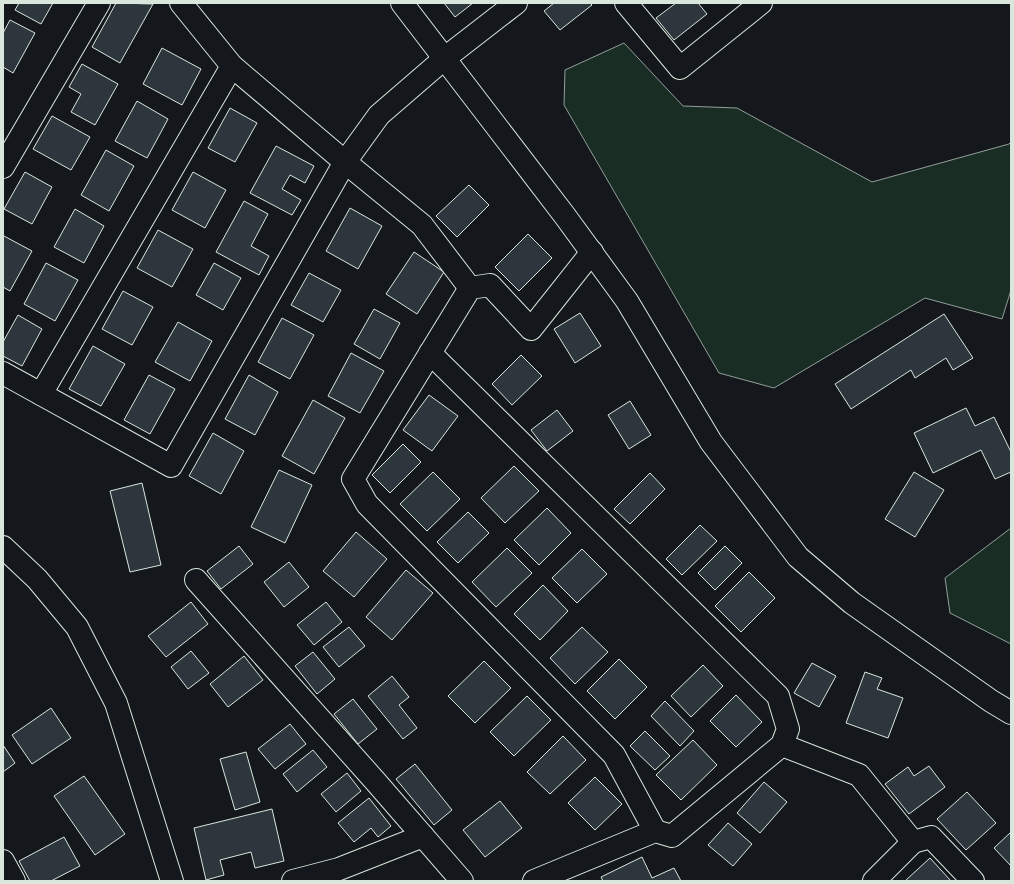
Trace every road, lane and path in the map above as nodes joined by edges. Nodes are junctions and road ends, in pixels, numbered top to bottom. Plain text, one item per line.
1 (99, 3) edge
2 (181, 3) edge
3 (402, 3) edge
4 (516, 3) edge
5 (626, 3) edge
6 (761, 3) edge
7 (444, 58) junction
8 (232, 66) junction
9 (345, 162) junction
10 (3, 167) edge
11 (592, 252) junction
12 (470, 288) junction
13 (430, 353) junction
14 (3, 373) edge
15 (41, 394) junction
16 (3, 547) edge
17 (196, 580) dead end
18 (1011, 713) edge
19 (782, 745) junction
20 (655, 831) junction
21 (423, 836) junction
22 (913, 842) junction
23 (3, 861) edge
24 (14, 881) edge
25 (172, 881) edge
26 (293, 881) edge
27 (462, 881) edge
28 (534, 881) edge
29 (874, 881) edge
30 (973, 881) edge

1 - 10 street
2 - 8 street
3 - 7 street
4 - 7 street
5 - 6 street
7 - 9 street
7 - 11 street
8 - 9 street
8 - 15 street
9 - 12 street
9 - 15 street
11 - 12 street
11 - 18 street
12 - 13 street
13 - 19 street
13 - 20 street
14 - 15 street
16 - 25 street
17 - 21 street
19 - 20 street
19 - 22 street
20 - 28 street
21 - 26 street
21 - 27 street
22 - 29 street
22 - 30 street
23 - 24 street

